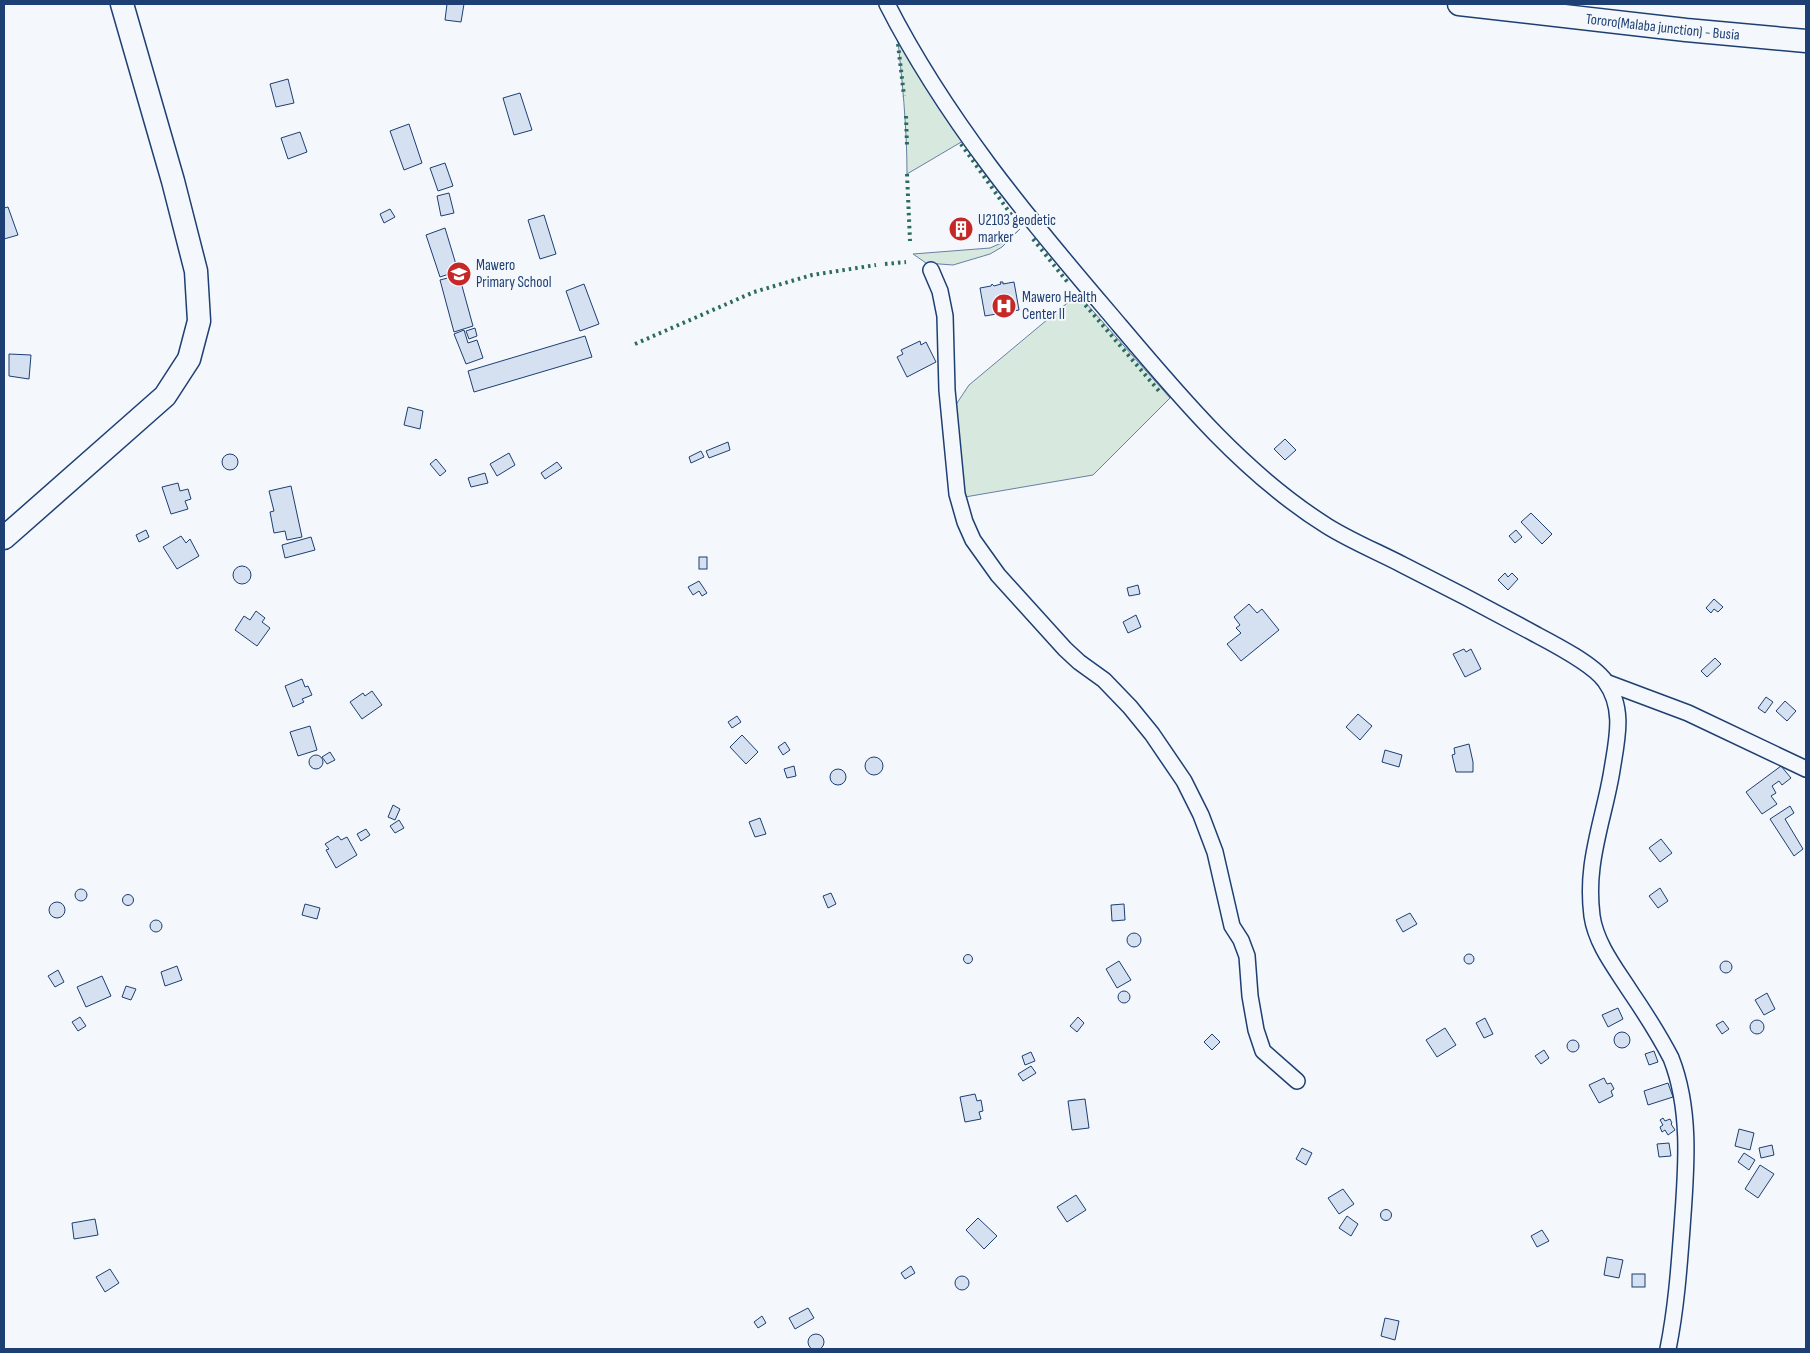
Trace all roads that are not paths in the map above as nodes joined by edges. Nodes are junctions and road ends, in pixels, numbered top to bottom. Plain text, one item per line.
1 (122, 4) edge
2 (887, 4) edge
3 (1459, 4) edge
4 (1806, 41) edge
5 (931, 270) dead end
6 (4, 538) edge
7 (1608, 683) junction
8 (1806, 769) edge
9 (1297, 1081) dead end
10 (1668, 1349) edge

1 - 6 street
2 - 7 street
3 - 4 street, Tororo(Malaba junction) - Busia
5 - 9 street
7 - 8 street
7 - 10 street

